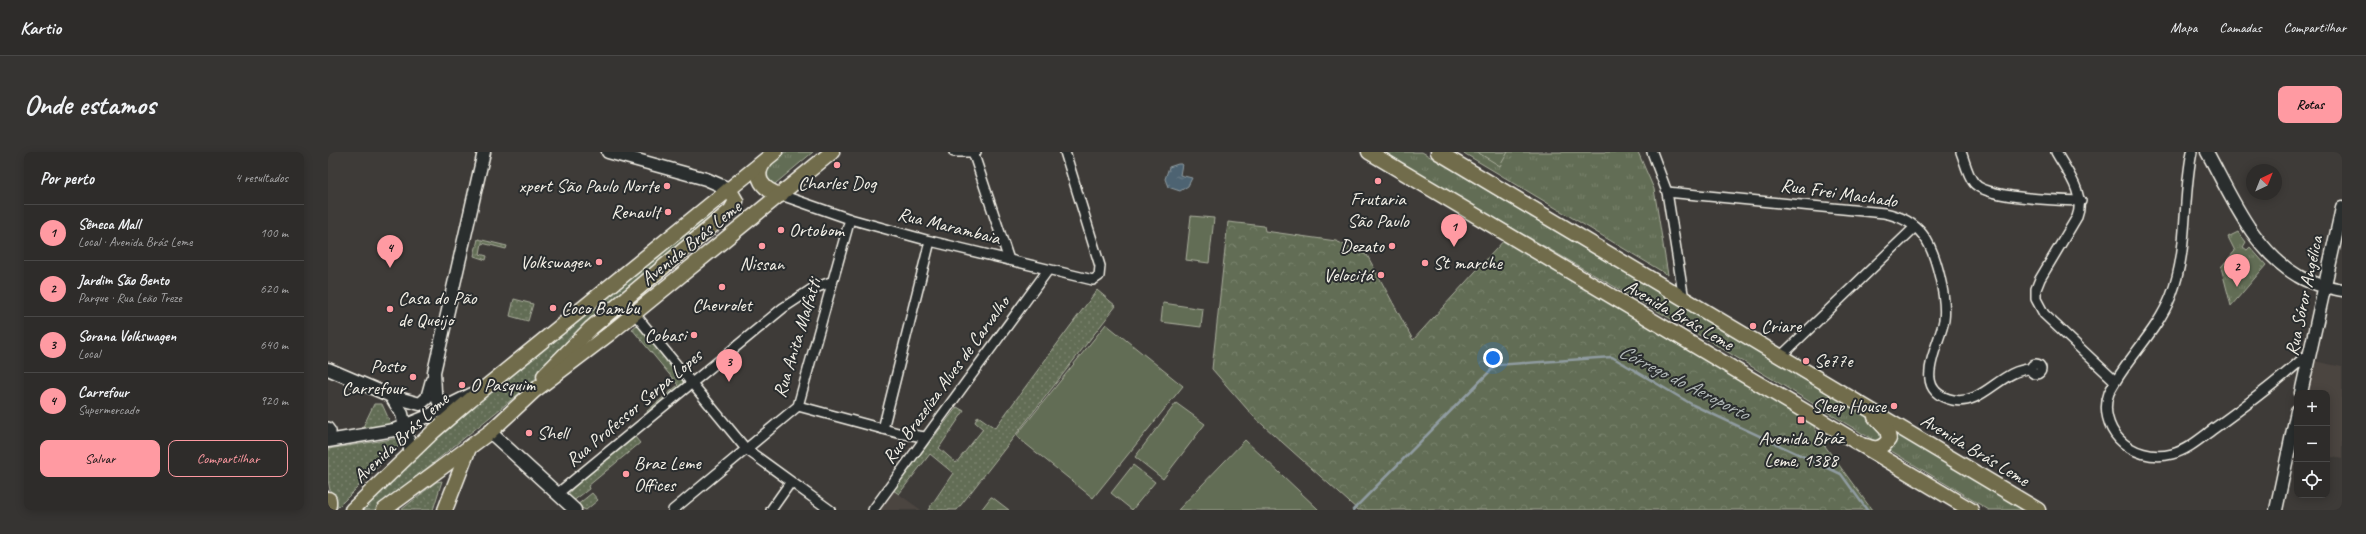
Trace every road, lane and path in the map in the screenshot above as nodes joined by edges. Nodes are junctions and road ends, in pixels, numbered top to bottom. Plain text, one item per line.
1 (484, 152) edge
2 (608, 152) edge
3 (832, 152) edge
4 (954, 152) edge
5 (974, 152) edge
6 (1065, 152) edge
7 (1369, 152) edge
8 (1438, 152) edge
9 (1652, 152) edge
10 (1961, 152) edge
11 (2056, 152) edge
12 (2192, 152) edge
13 (2207, 152) edge
14 (771, 155) edge
15 (729, 189) junction
16 (1667, 192) junction
17 (781, 195) junction
18 (2081, 201) junction
19 (2342, 208) edge
20 (850, 219) junction
21 (1915, 227) junction
22 (930, 241) junction
23 (1009, 260) junction
24 (1048, 270) junction
25 (831, 282) junction
26 (2323, 286) junction
27 (2342, 290) edge
28 (1684, 300) junction
29 (634, 313) junction
30 (2309, 353) junction
31 (1780, 357) junction
32 (328, 369) edge
33 (2031, 369) dead end
34 (434, 372) junction
35 (2115, 381) junction
36 (490, 383) junction
37 (692, 383) junction
38 (2302, 390) edge
39 (534, 391) junction
40 (391, 396) junction
41 (1860, 404) junction
42 (798, 406) junction
43 (442, 410) junction
44 (2294, 425) edge
45 (406, 426) junction
46 (328, 427) edge
47 (882, 428) junction
48 (490, 432) junction
49 (925, 437) junction
50 (1851, 439) junction
51 (330, 441) edge
52 (469, 448) junction
53 (746, 449) junction
54 (411, 453) junction
55 (790, 483) junction
56 (557, 494) junction
57 (328, 500) edge
58 (328, 505) edge
59 (352, 510) edge
60 (384, 510) edge
61 (445, 510) edge
62 (575, 510) edge
63 (673, 510) edge
64 (771, 510) edge
65 (830, 510) edge
66 (873, 510) edge
67 (1971, 510) edge
68 (2038, 510) edge
69 (2276, 510) edge

1 - 34 street
2 - 15 street
3 - 17 main road, Avenida Brás Leme
4 - 5 street
5 - 23 street
6 - 24 street, Rua Marambaia
7 - 50 main road, Avenida Brás Leme
8 - 28 main road, Avenida Brás Leme
9 - 16 street
10 - 18 street
11 - 18 street
12 - 35 street
13 - 26 street
14 - 15 main road, Avenida Brás Leme
14 - 17 main road
15 - 36 main road, Avenida Brás Leme
15 - 39 main road
16 - 21 street, Rua Frei Machado
16 - 28 street
17 - 20 street, Rua Marambaia
17 - 29 main road, Avenida Brás Leme
18 - 35 street
19 - 26 street, Rua Sóror Angélica
20 - 22 street, Rua Marambaia
20 - 25 street, Rua Anita Malfatti
21 - 31 street
21 - 33 street, Rua Frei Machado
22 - 23 street, Rua Marambaia
22 - 47 street
23 - 24 street, Rua Marambaia
24 - 49 street, Rua Brazeliza Alves de Carvalho
25 - 37 street, Rua Professor Serpa Lopes
25 - 42 street, Rua Anita Malfatti
26 - 27 street
26 - 30 street, Rua Sóror Angélica
28 - 31 main road, Avenida Brás Leme
29 - 37 street
29 - 39 main road, Avenida Brás Leme
30 - 35 street
30 - 38 street, Rua Sóror Angélica
31 - 41 main road, Avenida Brás Leme
32 - 40 street
34 - 40 street
34 - 43 street
36 - 43 street
36 - 54 main road, Avenida Brás Leme
37 - 53 street
37 - 56 street, Rua Professor Serpa Lopes
39 - 48 main road, Avenida Brás Leme
40 - 45 street
41 - 50 main road
41 - 68 main road, Avenida Brás Leme
42 - 47 street
42 - 53 street, Rua Anita Malfatti
43 - 45 street
44 - 69 street
45 - 51 street
45 - 54 street
46 - 51 street
47 - 49 street
48 - 52 main road, Avenida Brás Leme
48 - 56 street
49 - 66 street, Rua Brazeliza Alves de Carvalho
50 - 67 main road, Avenida Brás Leme
52 - 60 main road, Avenida Brás Leme
52 - 61 main road
53 - 55 street
53 - 63 street, Rua Anita Malfatti
54 - 59 main road, Avenida Brás Leme
55 - 64 street
55 - 65 street
56 - 62 street
57 - 58 highway

